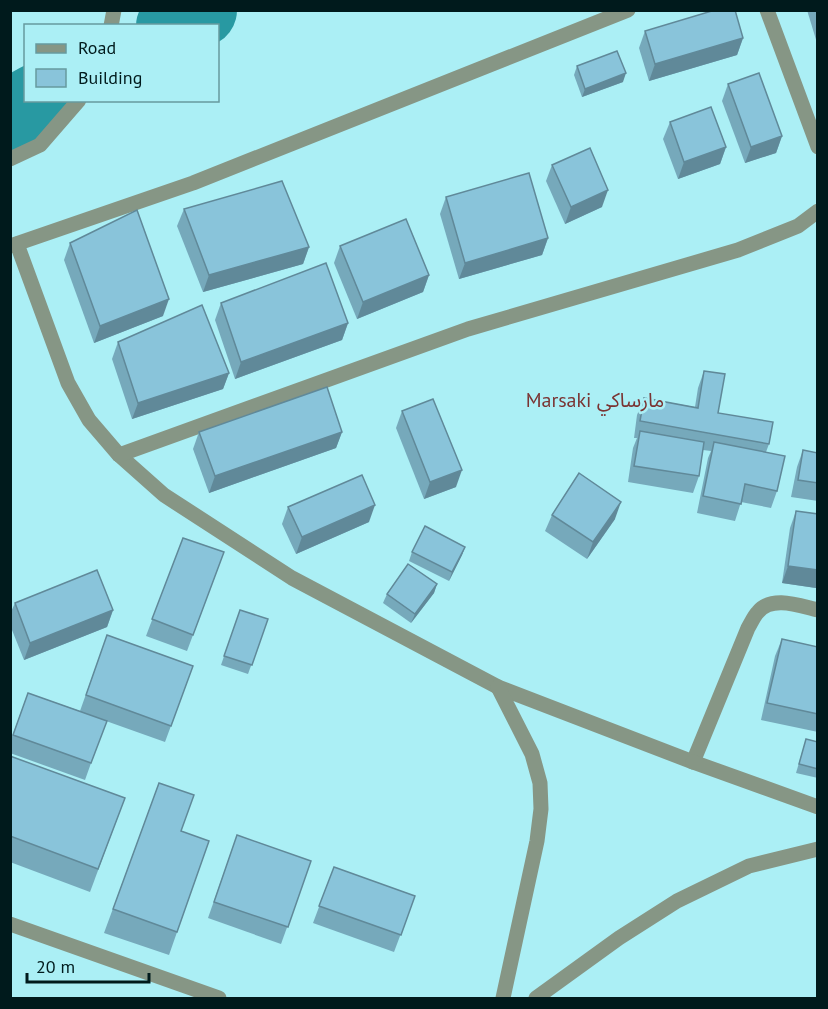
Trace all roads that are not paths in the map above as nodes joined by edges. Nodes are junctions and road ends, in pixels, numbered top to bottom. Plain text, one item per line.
1 (628, 10) edge
2 (767, 10) edge
3 (78, 102) edge
4 (818, 147) edge
5 (10, 159) edge
6 (818, 211) edge
7 (14, 245) edge
8 (119, 455) junction
9 (818, 610) edge
10 (498, 687) junction
11 (693, 762) junction
12 (818, 807) edge
13 (818, 849) edge
14 (10, 924) edge
15 (219, 999) edge
16 (503, 999) edge
17 (536, 999) edge

1 - 7 street
2 - 4 street
3 - 5 street
6 - 8 street
7 - 8 street
8 - 10 street
9 - 11 street
10 - 11 street
10 - 16 street
11 - 12 street
13 - 17 street
14 - 15 street

